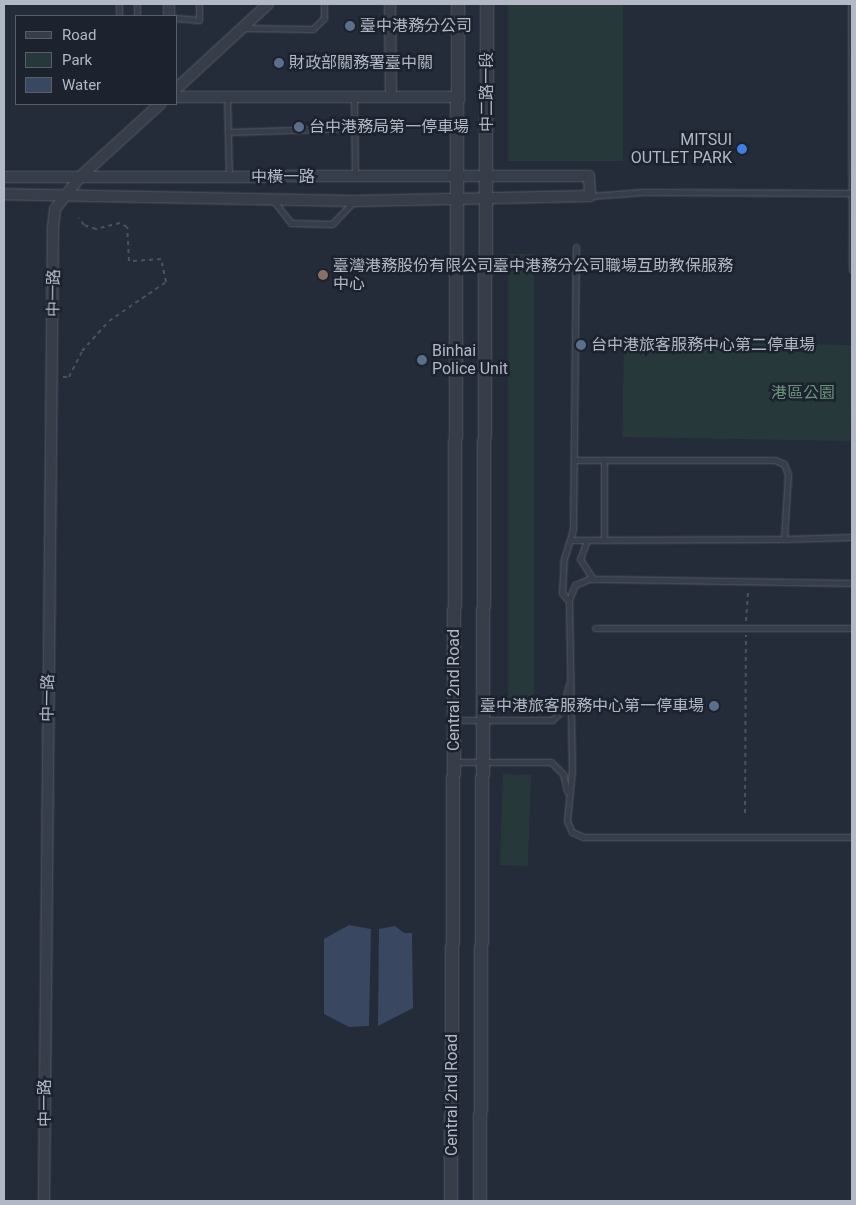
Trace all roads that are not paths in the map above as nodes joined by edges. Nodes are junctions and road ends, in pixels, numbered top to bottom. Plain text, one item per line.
1 (199, 4) edge
2 (268, 4) edge
3 (324, 4) edge
4 (390, 4) edge
5 (458, 4) edge
6 (487, 4) edge
7 (851, 4) edge
8 (178, 18) edge
9 (242, 28) junction
10 (178, 87) edge
11 (227, 95) junction
12 (354, 96) junction
13 (391, 96) junction
14 (178, 97) edge
15 (458, 97) junction
16 (159, 105) edge
17 (354, 128) junction
18 (229, 132) junction
19 (80, 176) junction
20 (4, 177) edge
21 (229, 177) junction
22 (355, 178) junction
23 (457, 179) junction
24 (486, 179) junction
25 (850, 193) junction
26 (4, 194) edge
27 (590, 196) junction
28 (64, 198) junction
29 (456, 198) junction
30 (486, 199) junction
31 (272, 200) junction
32 (354, 201) junction
33 (576, 247) dead end
34 (852, 270) edge
35 (574, 460) junction
36 (604, 460) junction
37 (852, 537) edge
38 (604, 539) junction
39 (572, 540) junction
40 (587, 540) junction
41 (784, 540) junction
42 (594, 579) junction
43 (852, 583) edge
44 (569, 600) junction
45 (594, 628) dead end
46 (852, 628) edge
47 (571, 678) junction
48 (454, 720) junction
49 (483, 720) junction
50 (454, 762) junction
51 (483, 763) junction
52 (568, 797) junction
53 (852, 837) edge
54 (44, 1201) edge
55 (451, 1201) edge
56 (480, 1201) edge

1 - 8 lane
2 - 9 street
3 - 9 lane
4 - 13 street
5 - 15 street, 中二路一段
6 - 24 street, 中二路一段
7 - 25 lane
9 - 10 street
11 - 12 street
11 - 14 street
11 - 18 lane
12 - 13 street
12 - 17 lane
13 - 15 street
15 - 23 street, 中二路一段
16 - 19 street, 中一路
17 - 18 lane
17 - 22 lane
18 - 21 lane
19 - 20 street, 中橫一路
19 - 21 street, 中橫一路
19 - 28 street, 中一路
21 - 22 street, 中橫一路
22 - 23 street, 中橫一路
23 - 24 street, 中橫一路
23 - 29 street, Central 2nd Road
24 - 27 street, 中橫一路
24 - 30 street, Central 2nd Road
25 - 27 lane
25 - 34 lane
26 - 28 street, 中橫一路
27 - 30 street, 中橫一路
28 - 31 street, 中橫一路
28 - 54 street, 中一路
29 - 30 street, 中橫一路
29 - 32 street, 中橫一路
29 - 48 street, Central 2nd Road
30 - 49 street, Central 2nd Road
31 - 32 street, 中橫一路
31 - 32 lane
33 - 35 lane
35 - 36 lane
35 - 39 lane
36 - 38 lane
36 - 41 lane
37 - 41 lane
38 - 40 lane
38 - 41 lane
39 - 40 lane
39 - 44 lane
40 - 42 lane
42 - 43 lane
42 - 44 lane
44 - 47 lane
45 - 46 lane
47 - 49 lane
47 - 52 lane
48 - 49 lane
48 - 50 street, Central 2nd Road
49 - 51 street, Central 2nd Road
50 - 51 lane
50 - 55 street, Central 2nd Road
51 - 52 lane
51 - 56 street, Central 2nd Road
52 - 53 lane

